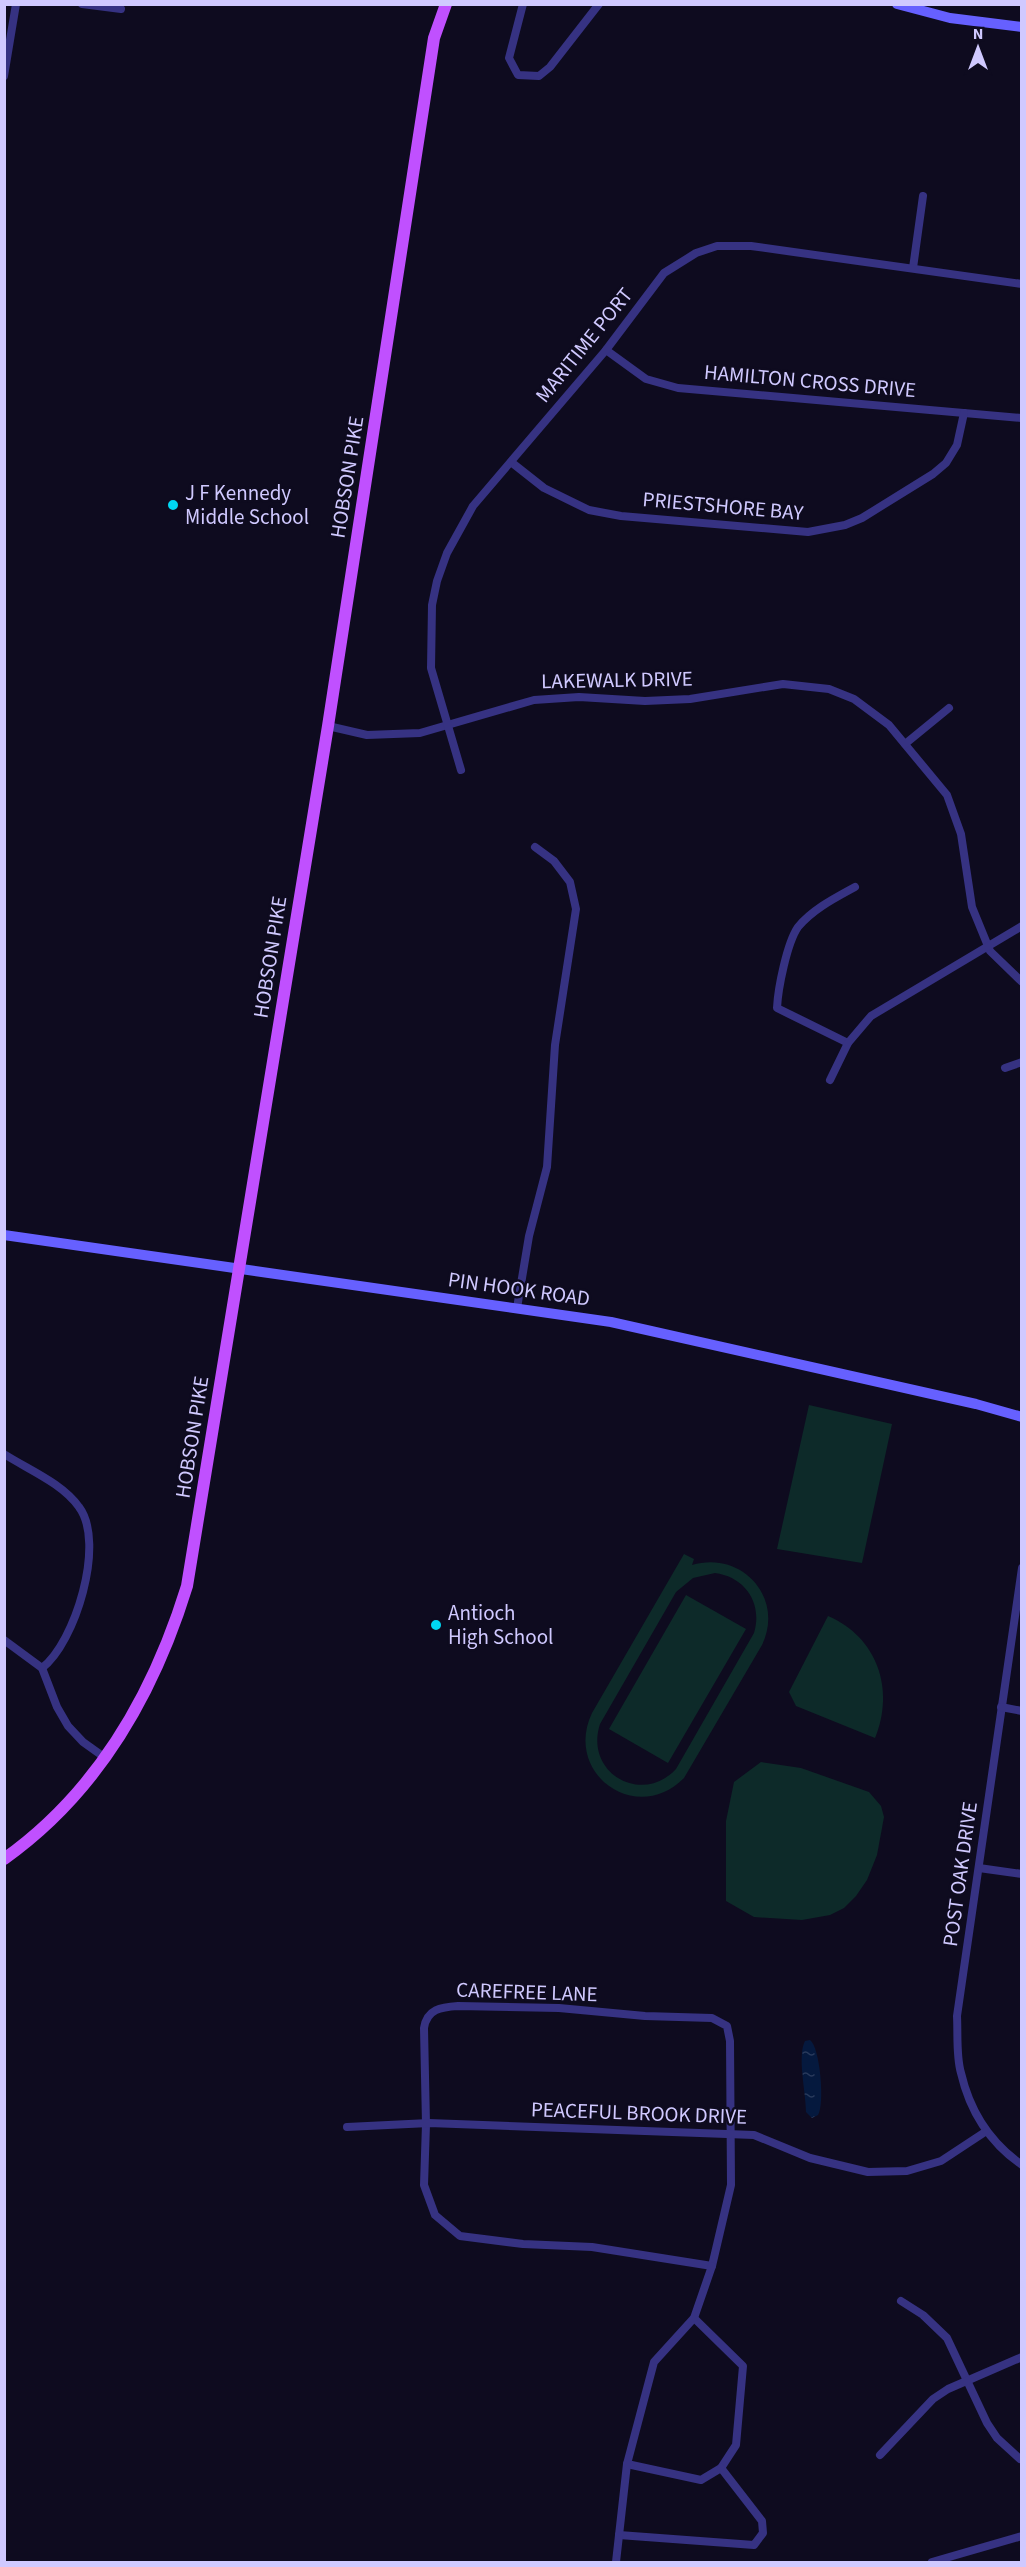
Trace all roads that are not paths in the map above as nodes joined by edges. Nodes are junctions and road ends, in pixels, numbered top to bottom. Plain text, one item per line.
1 (16, 4) edge
2 (82, 4) edge
3 (446, 4) edge
4 (523, 4) edge
5 (599, 4) edge
6 (897, 4) edge
7 (121, 9) dead end
8 (1022, 27) edge
9 (4, 76) edge
10 (922, 196) dead end
11 (913, 268) junction
12 (1022, 284) edge
13 (606, 350) junction
14 (964, 413) junction
15 (1022, 418) edge
16 (511, 462) junction
17 (949, 708) dead end
18 (446, 724) junction
19 (328, 726) junction
20 (905, 744) junction
21 (461, 770) dead end
22 (535, 847) dead end
23 (855, 887) dead end
24 (1022, 926) edge
25 (989, 947) junction
26 (1022, 982) edge
27 (848, 1043) junction
28 (1022, 1062) edge
29 (1005, 1068) dead end
30 (830, 1080) dead end
31 (4, 1235) edge
32 (239, 1268) junction
33 (517, 1308) junction
34 (1022, 1417) edge
35 (4, 1454) edge
36 (1022, 1568) edge
37 (4, 1640) edge
38 (42, 1668) junction
39 (1001, 1707) junction
40 (1022, 1710) edge
41 (104, 1757) junction
42 (4, 1859) edge
43 (980, 1868) junction
44 (1022, 1874) edge
45 (426, 2124) junction
46 (347, 2127) dead end
47 (985, 2132) junction
48 (729, 2134) junction
49 (1022, 2165) edge
50 (712, 2266) junction
51 (901, 2301) dead end
52 (694, 2318) junction
53 (1022, 2357) edge
54 (968, 2382) junction
55 (880, 2455) dead end
56 (1020, 2459) dead end
57 (627, 2464) junction
58 (721, 2468) junction
59 (619, 2535) junction
60 (1022, 2536) edge
61 (616, 2562) edge
62 (932, 2562) edge

1 - 9 street
2 - 7 street
3 - 19 main road, HOBSON PIKE
4 - 5 street
6 - 8 street
10 - 11 street
11 - 12 street, MARITIME PORT
11 - 13 street, MARITIME PORT
13 - 14 street, HAMILTON CROSS DRIVE
13 - 16 street, MARITIME PORT
14 - 15 street, HAMILTON CROSS DRIVE
14 - 16 street, PRIESTSHORE BAY
16 - 18 street, MARITIME PORT
17 - 20 street
18 - 19 street, LAKEWALK DRIVE
18 - 20 street, LAKEWALK DRIVE
18 - 21 street, MARITIME PORT
19 - 32 main road, HOBSON PIKE
20 - 25 street, LAKEWALK DRIVE
22 - 33 street
23 - 27 street
24 - 25 street
25 - 26 street, LAKEWALK DRIVE
25 - 27 street
27 - 30 street
28 - 29 street
31 - 32 street, PIN HOOK ROAD
32 - 33 street, PIN HOOK ROAD
32 - 41 main road, HOBSON PIKE
33 - 34 street, PIN HOOK ROAD
35 - 38 street
36 - 39 street, POST OAK DRIVE
37 - 38 street
38 - 41 street
39 - 40 street
39 - 43 street, POST OAK DRIVE
41 - 42 main road, HOBSON PIKE
43 - 44 street
43 - 47 street, POST OAK DRIVE
45 - 46 street, PEACEFUL BROOK DRIVE
45 - 48 street, PEACEFUL BROOK DRIVE
45 - 48 street, CAREFREE LANE
45 - 50 street, CAREFREE LANE
47 - 48 street, PEACEFUL BROOK DRIVE
47 - 49 street, POST OAK DRIVE
48 - 50 street, CAREFREE LANE
50 - 52 street, CAREFREE LANE
51 - 54 street
52 - 57 street, CAREFREE LANE
52 - 58 street
53 - 54 street
54 - 55 street
54 - 56 street
57 - 58 street
57 - 59 street, CAREFREE LANE
58 - 59 street
59 - 61 street, CAREFREE LANE
60 - 62 street

